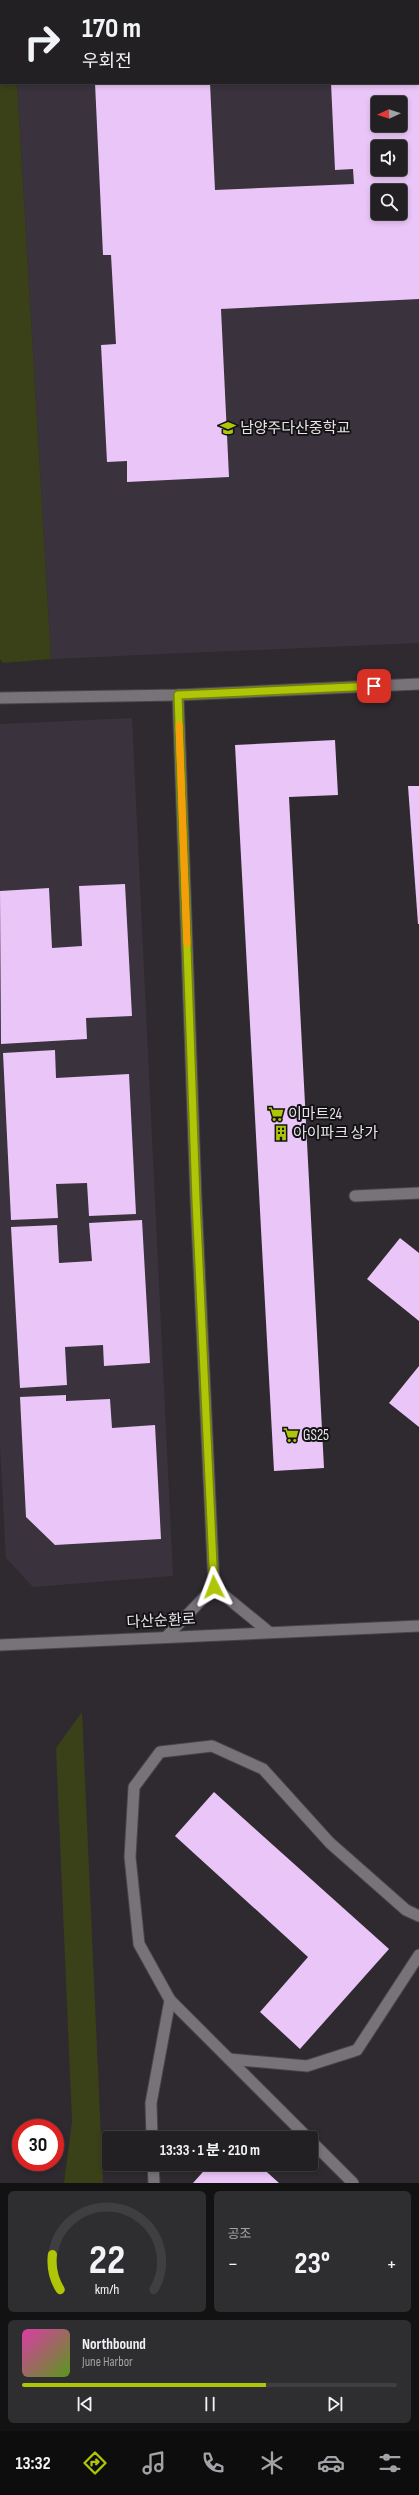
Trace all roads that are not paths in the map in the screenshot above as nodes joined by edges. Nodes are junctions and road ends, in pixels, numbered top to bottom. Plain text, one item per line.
1 (419, 684) edge
2 (178, 695) junction
3 (0, 698) edge
4 (419, 1193) edge
5 (355, 1196) dead end
6 (214, 1587) junction
7 (419, 1626) edge
8 (268, 1632) junction
9 (166, 1636) junction
10 (0, 1645) edge
11 (419, 1916) edge
12 (419, 1954) edge
13 (170, 2000) junction
14 (229, 2059) junction
15 (152, 2131) edge
16 (301, 2131) edge
17 (318, 2148) edge
18 (153, 2171) edge
19 (154, 2183) edge
20 (353, 2183) edge

1 - 2 street
2 - 3 street
2 - 6 street
4 - 5 street
6 - 8 street
6 - 9 street
7 - 8 street, 다산순환로
8 - 9 street, 다산순환로
9 - 10 street, 다산순환로
11 - 13 street
12 - 14 street
13 - 14 street
13 - 15 street
14 - 16 street
17 - 20 street
18 - 19 street

